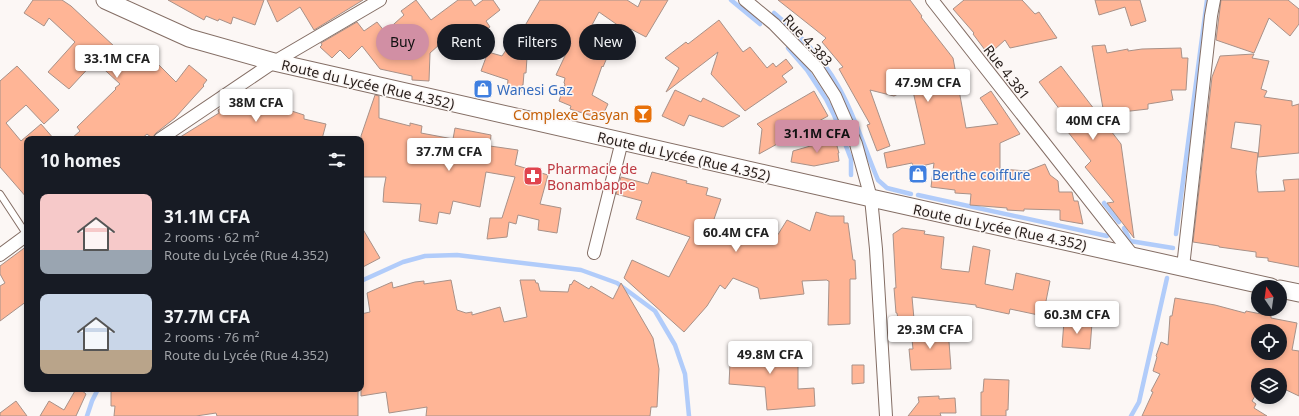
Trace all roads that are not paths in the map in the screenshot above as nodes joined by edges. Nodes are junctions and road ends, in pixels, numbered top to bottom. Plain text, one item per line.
1 (380, 0) edge
2 (745, 0) edge
3 (932, 0) edge
4 (1214, 0) edge
5 (107, 1) edge
6 (274, 62) junction
7 (164, 136) edge
8 (622, 141) junction
9 (0, 194) edge
10 (871, 198) junction
11 (24, 230) edge
12 (24, 237) edge
13 (594, 253) dead end
14 (0, 255) edge
15 (1134, 256) junction
16 (1183, 267) junction
17 (1251, 282) edge
18 (1287, 290) edge
19 (1299, 293) edge
20 (886, 416) edge

1 - 6 street
2 - 10 street, Rue 4.383
3 - 15 street, Rue 4.381
4 - 16 street
5 - 6 main road, Route du Lycée (Rue 4.352)
6 - 7 street
6 - 8 main road, Route du Lycée (Rue 4.352)
8 - 10 main road, Route du Lycée (Rue 4.352)
8 - 13 street
9 - 11 lane
10 - 15 main road, Route du Lycée (Rue 4.352)
10 - 20 street, Rue 4.383
12 - 14 street
15 - 16 main road, Route du Lycée (Rue 4.352)
16 - 17 main road, Route du Lycée (Rue 4.352)
18 - 19 main road

